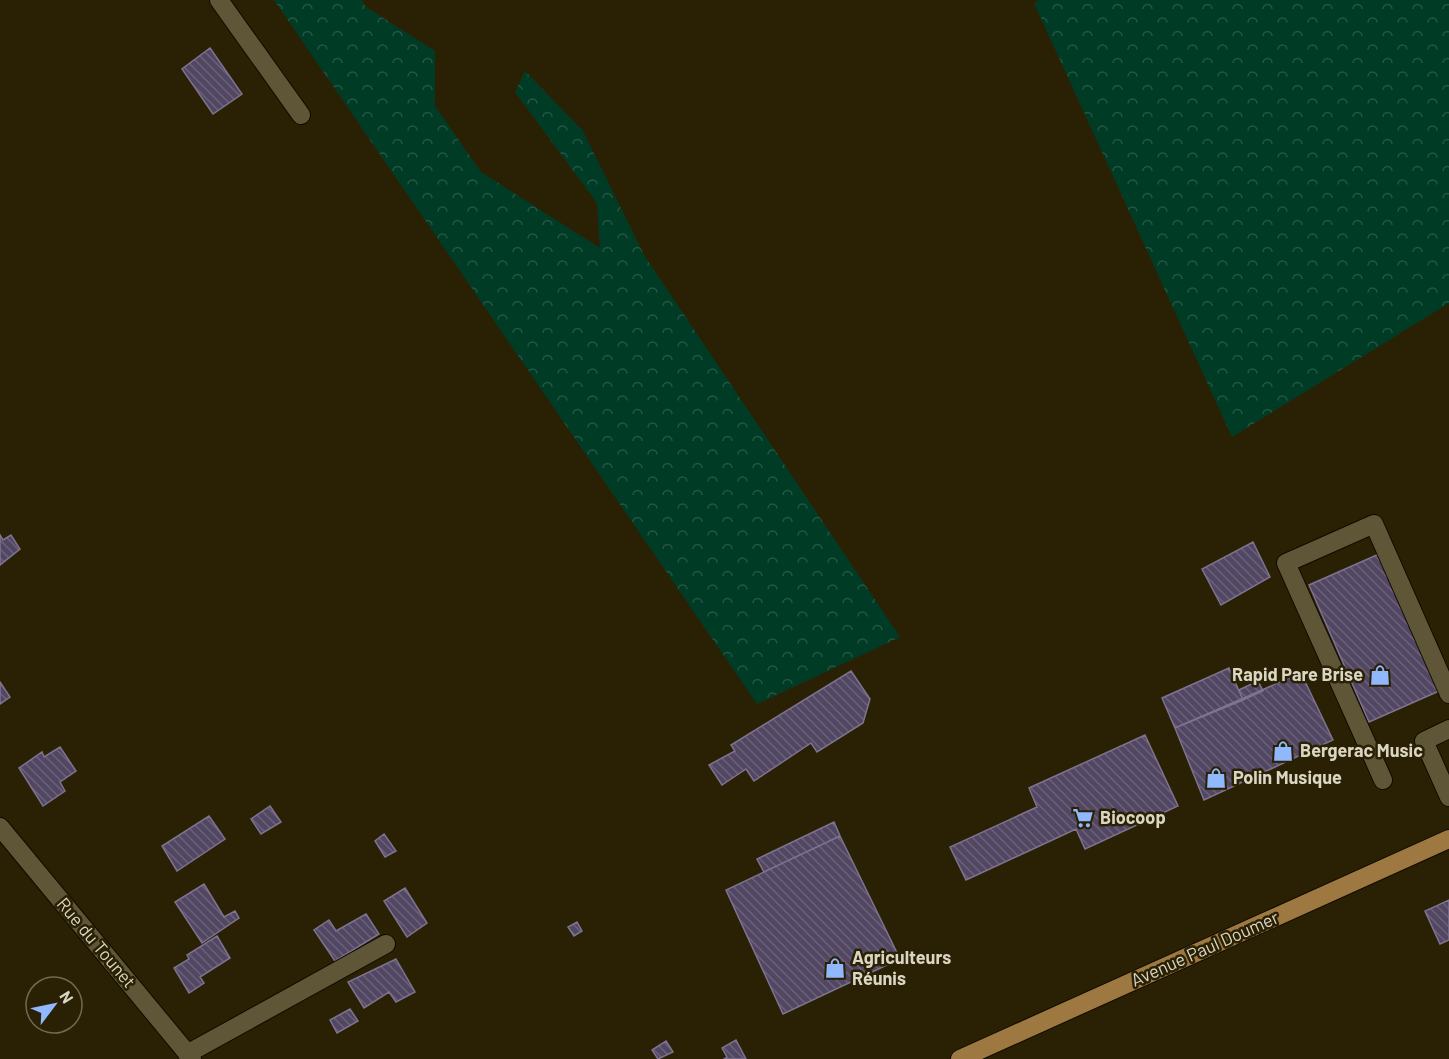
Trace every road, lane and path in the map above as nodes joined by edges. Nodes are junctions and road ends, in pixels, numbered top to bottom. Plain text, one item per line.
1 (219, 0) edge
2 (301, 115) dead end
3 (1449, 694) edge
4 (1449, 729) edge
5 (1383, 780) dead end
6 (1449, 797) edge
7 (0, 827) edge
8 (1449, 839) edge
9 (386, 944) dead end
10 (190, 1056) edge
11 (960, 1059) edge

1 - 2 street
3 - 5 street
4 - 6 street
7 - 10 street, Rue du Tounet
8 - 11 main road, Avenue Paul Doumer
9 - 10 street

